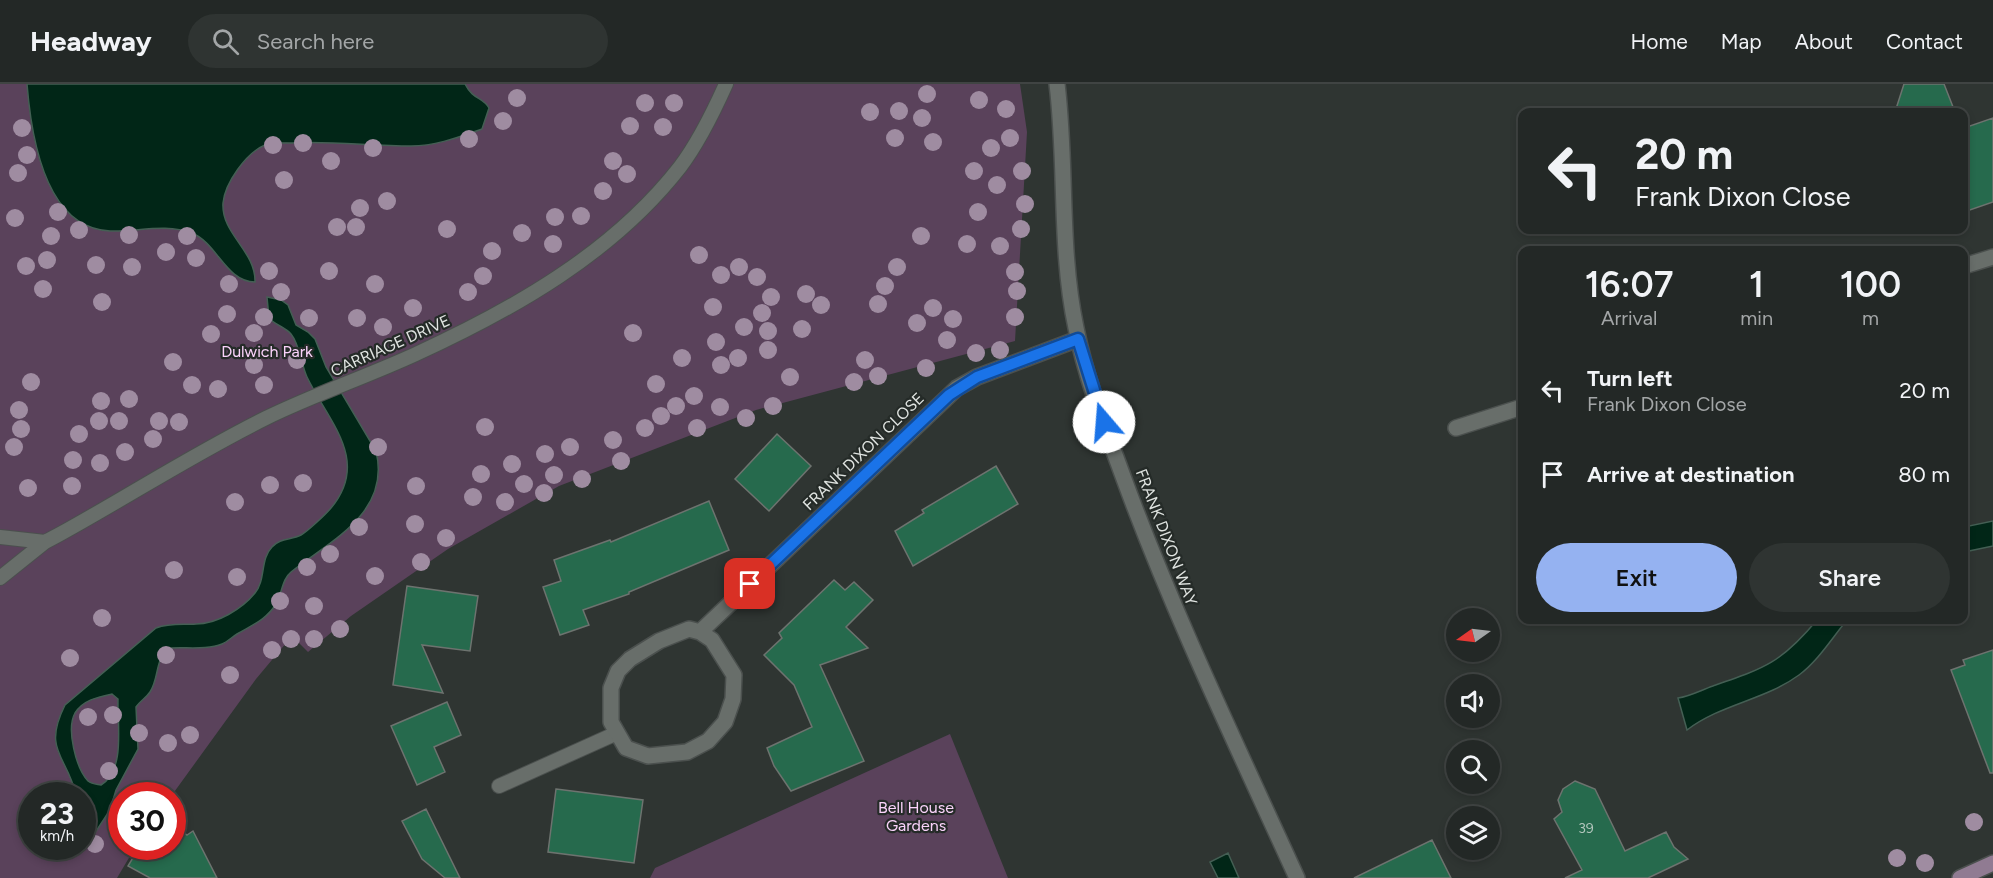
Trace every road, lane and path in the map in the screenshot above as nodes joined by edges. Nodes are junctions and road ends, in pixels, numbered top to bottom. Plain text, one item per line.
1 (726, 84) edge
2 (1057, 84) edge
3 (1993, 257) edge
4 (1968, 265) edge
5 (1078, 339) junction
6 (1518, 408) edge
7 (1456, 428) dead end
8 (0, 537) edge
9 (45, 542) junction
10 (0, 578) edge
11 (700, 632) junction
12 (617, 734) junction
13 (499, 786) dead end
14 (1993, 863) edge
15 (1298, 878) edge
16 (1960, 878) edge

1 - 9 lane, CARRIAGE DRIVE
2 - 5 street, FRANK DIXON WAY
3 - 4 street
5 - 11 street, FRANK DIXON CLOSE
5 - 15 street, FRANK DIXON WAY
6 - 7 street
8 - 9 lane
9 - 10 lane, CARRIAGE DRIVE
11 - 12 street
11 - 12 street
12 - 13 lane
14 - 16 street

